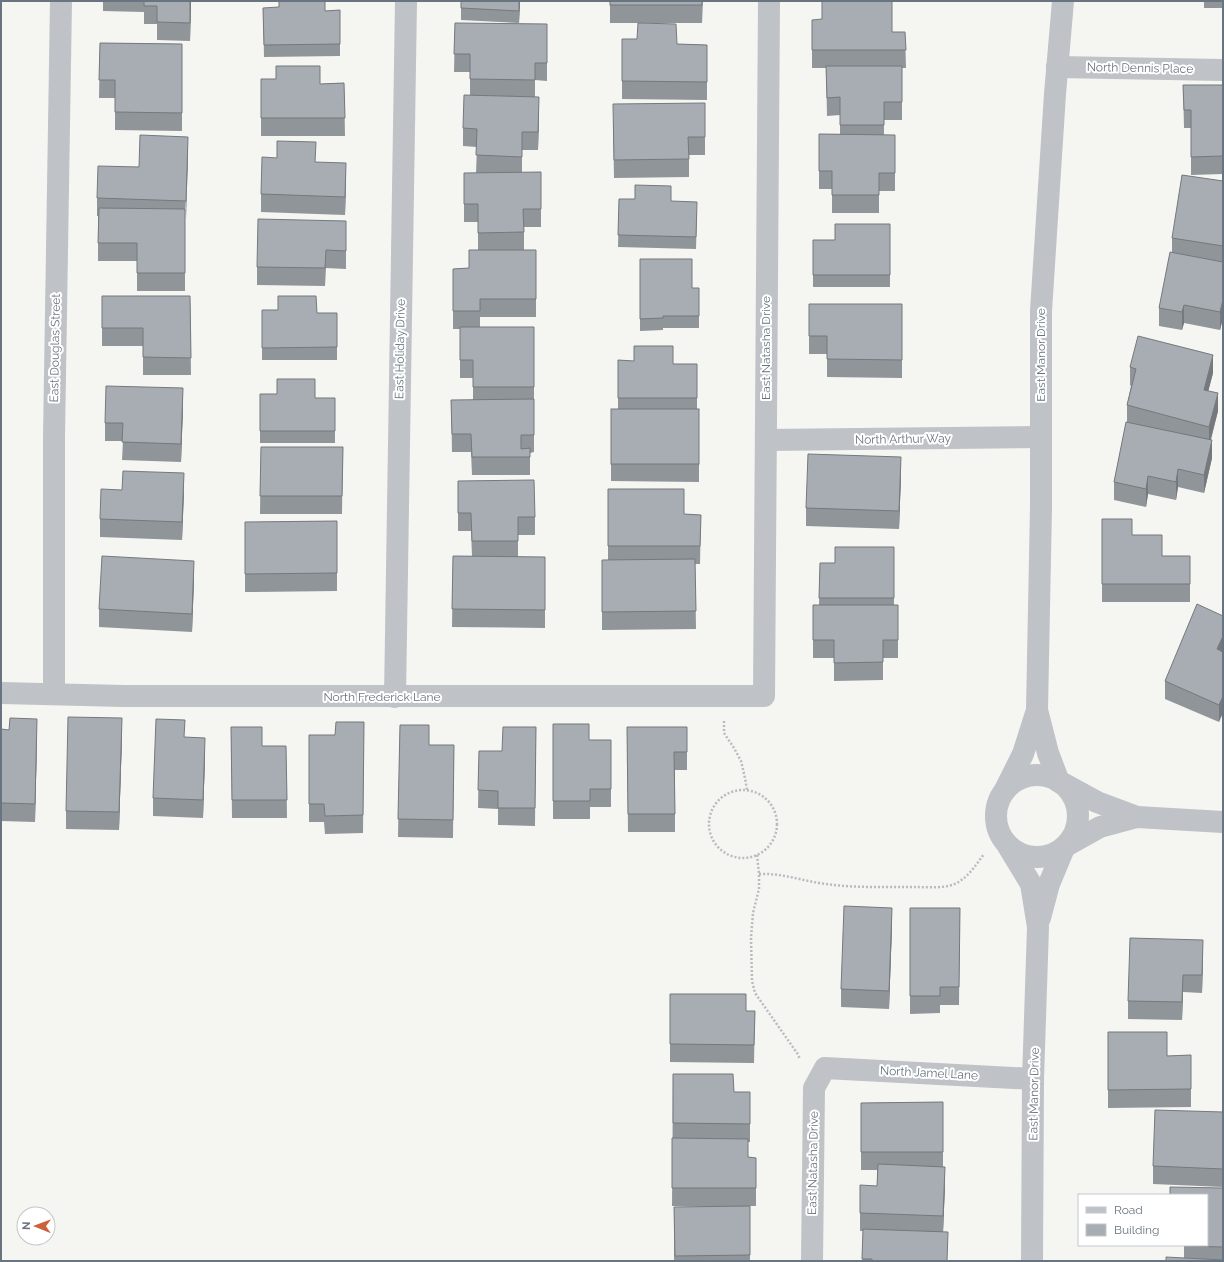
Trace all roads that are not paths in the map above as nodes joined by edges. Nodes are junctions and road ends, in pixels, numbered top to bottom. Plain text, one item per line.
1 (60, 1) edge
2 (406, 1) edge
3 (769, 1) edge
4 (1063, 1) edge
5 (1057, 67) junction
6 (1223, 70) edge
7 (1041, 437) junction
8 (766, 440) junction
9 (1, 693) edge
10 (54, 694) junction
11 (764, 696) joint
12 (395, 697) junction
13 (1037, 710) junction
14 (1060, 783) junction
15 (1005, 790) junction
16 (1138, 817) junction
17 (1223, 822) edge
18 (1008, 846) junction
19 (1065, 847) junction
20 (1038, 927) junction
21 (825, 1068) joint
22 (1033, 1079) junction
23 (812, 1261) edge
24 (1032, 1261) edge

1 - 10 street, East Douglas Street
2 - 12 street, East Holiday Drive
3 - 8 street, East Natasha Drive
4 - 5 street, East Manor Drive
5 - 6 street, North Dennis Place
5 - 7 street, East Manor Drive
7 - 8 street, North Arthur Way
7 - 13 street, East Manor Drive
8 - 11 street, East Natasha Drive
9 - 10 street, North Frederick Lane
10 - 12 street, North Frederick Lane
11 - 12 street, North Frederick Lane
13 - 14 street, East Manor Drive
13 - 15 street, East Manor Drive
14 - 15 street
14 - 16 street
14 - 19 street
15 - 18 street
16 - 17 street
16 - 19 street
18 - 19 street
18 - 20 street, East Manor Drive
19 - 20 street, East Manor Drive
20 - 22 street, East Manor Drive
21 - 22 street, North Jamel Lane
21 - 23 street, East Natasha Drive
22 - 24 street, East Manor Drive

